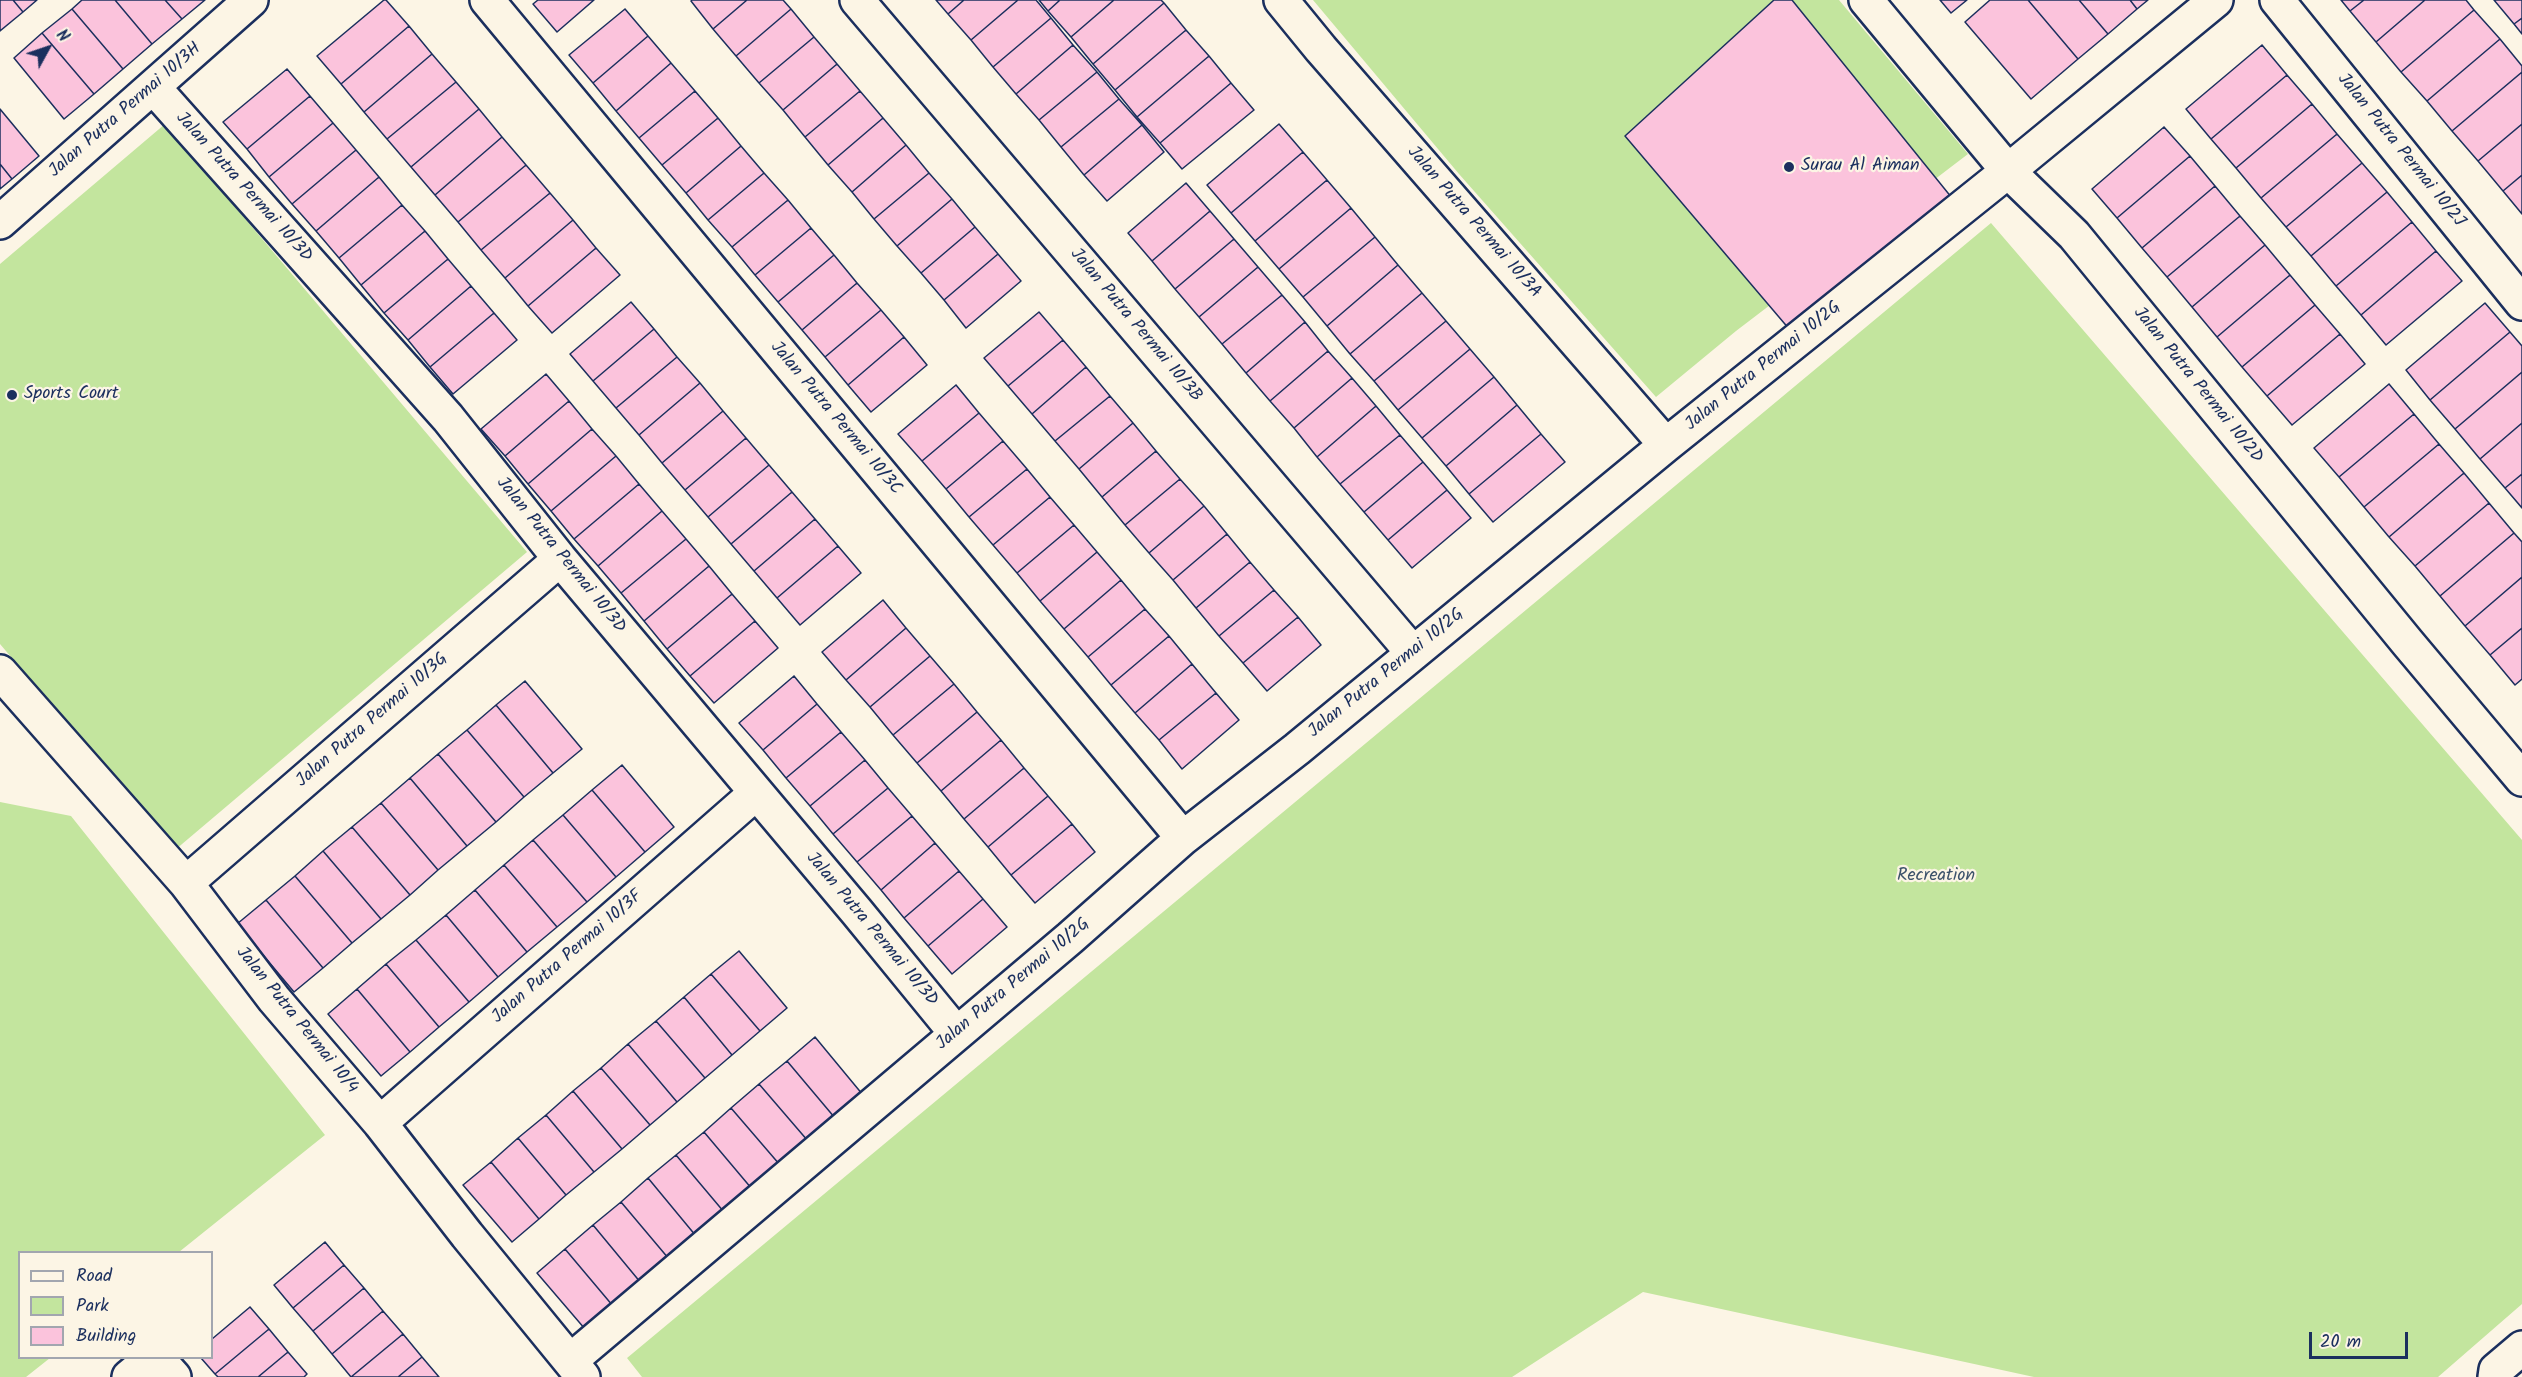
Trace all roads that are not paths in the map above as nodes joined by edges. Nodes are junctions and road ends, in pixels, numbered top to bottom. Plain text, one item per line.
1 (251, 0) edge
2 (488, 0) edge
3 (857, 0) edge
4 (1281, 0) edge
5 (1866, 0) edge
6 (2216, 0) edge
7 (2277, 0) edge
8 (154, 88) junction
9 (2008, 171) junction
10 (0, 222) edge
11 (2522, 303) edge
12 (1666, 445) junction
13 (560, 559) junction
14 (1413, 652) junction
15 (0, 672) edge
16 (2522, 778) edge
17 (756, 793) junction
18 (1183, 838) junction
19 (186, 883) junction
20 (956, 1033) junction
21 (380, 1123) junction
22 (2522, 1348) edge
23 (153, 1359) edge
24 (155, 1359) edge
25 (577, 1369) edge
26 (129, 1377) edge
27 (174, 1377) edge
28 (2495, 1377) edge

1 - 8 street, Jalan Putra Permai 10/3H
2 - 18 street, Jalan Putra Permai 10/3C
3 - 14 street, Jalan Putra Permai 10/3B
4 - 12 street, Jalan Putra Permai 10/3A
5 - 9 street, Jalan Putra Permai 10/2D
6 - 9 street, Jalan Putra Permai 10/2G
7 - 11 street, Jalan Putra Permai 10/2J
8 - 10 street, Jalan Putra Permai 10/3H
8 - 13 street, Jalan Putra Permai 10/3D
9 - 12 street, Jalan Putra Permai 10/2G
9 - 16 street, Jalan Putra Permai 10/2D
12 - 14 street, Jalan Putra Permai 10/2G
13 - 17 street, Jalan Putra Permai 10/3D
13 - 19 street, Jalan Putra Permai 10/3G
14 - 18 street, Jalan Putra Permai 10/2G
15 - 19 street, Jalan Putra Permai 10/4
17 - 20 street, Jalan Putra Permai 10/3D
17 - 21 street, Jalan Putra Permai 10/3F
18 - 20 street, Jalan Putra Permai 10/2G
19 - 21 street, Jalan Putra Permai 10/4
20 - 25 street, Jalan Putra Permai 10/2G
21 - 25 street, Jalan Putra Permai 10/4
22 - 28 street
23 - 26 street
24 - 27 street

